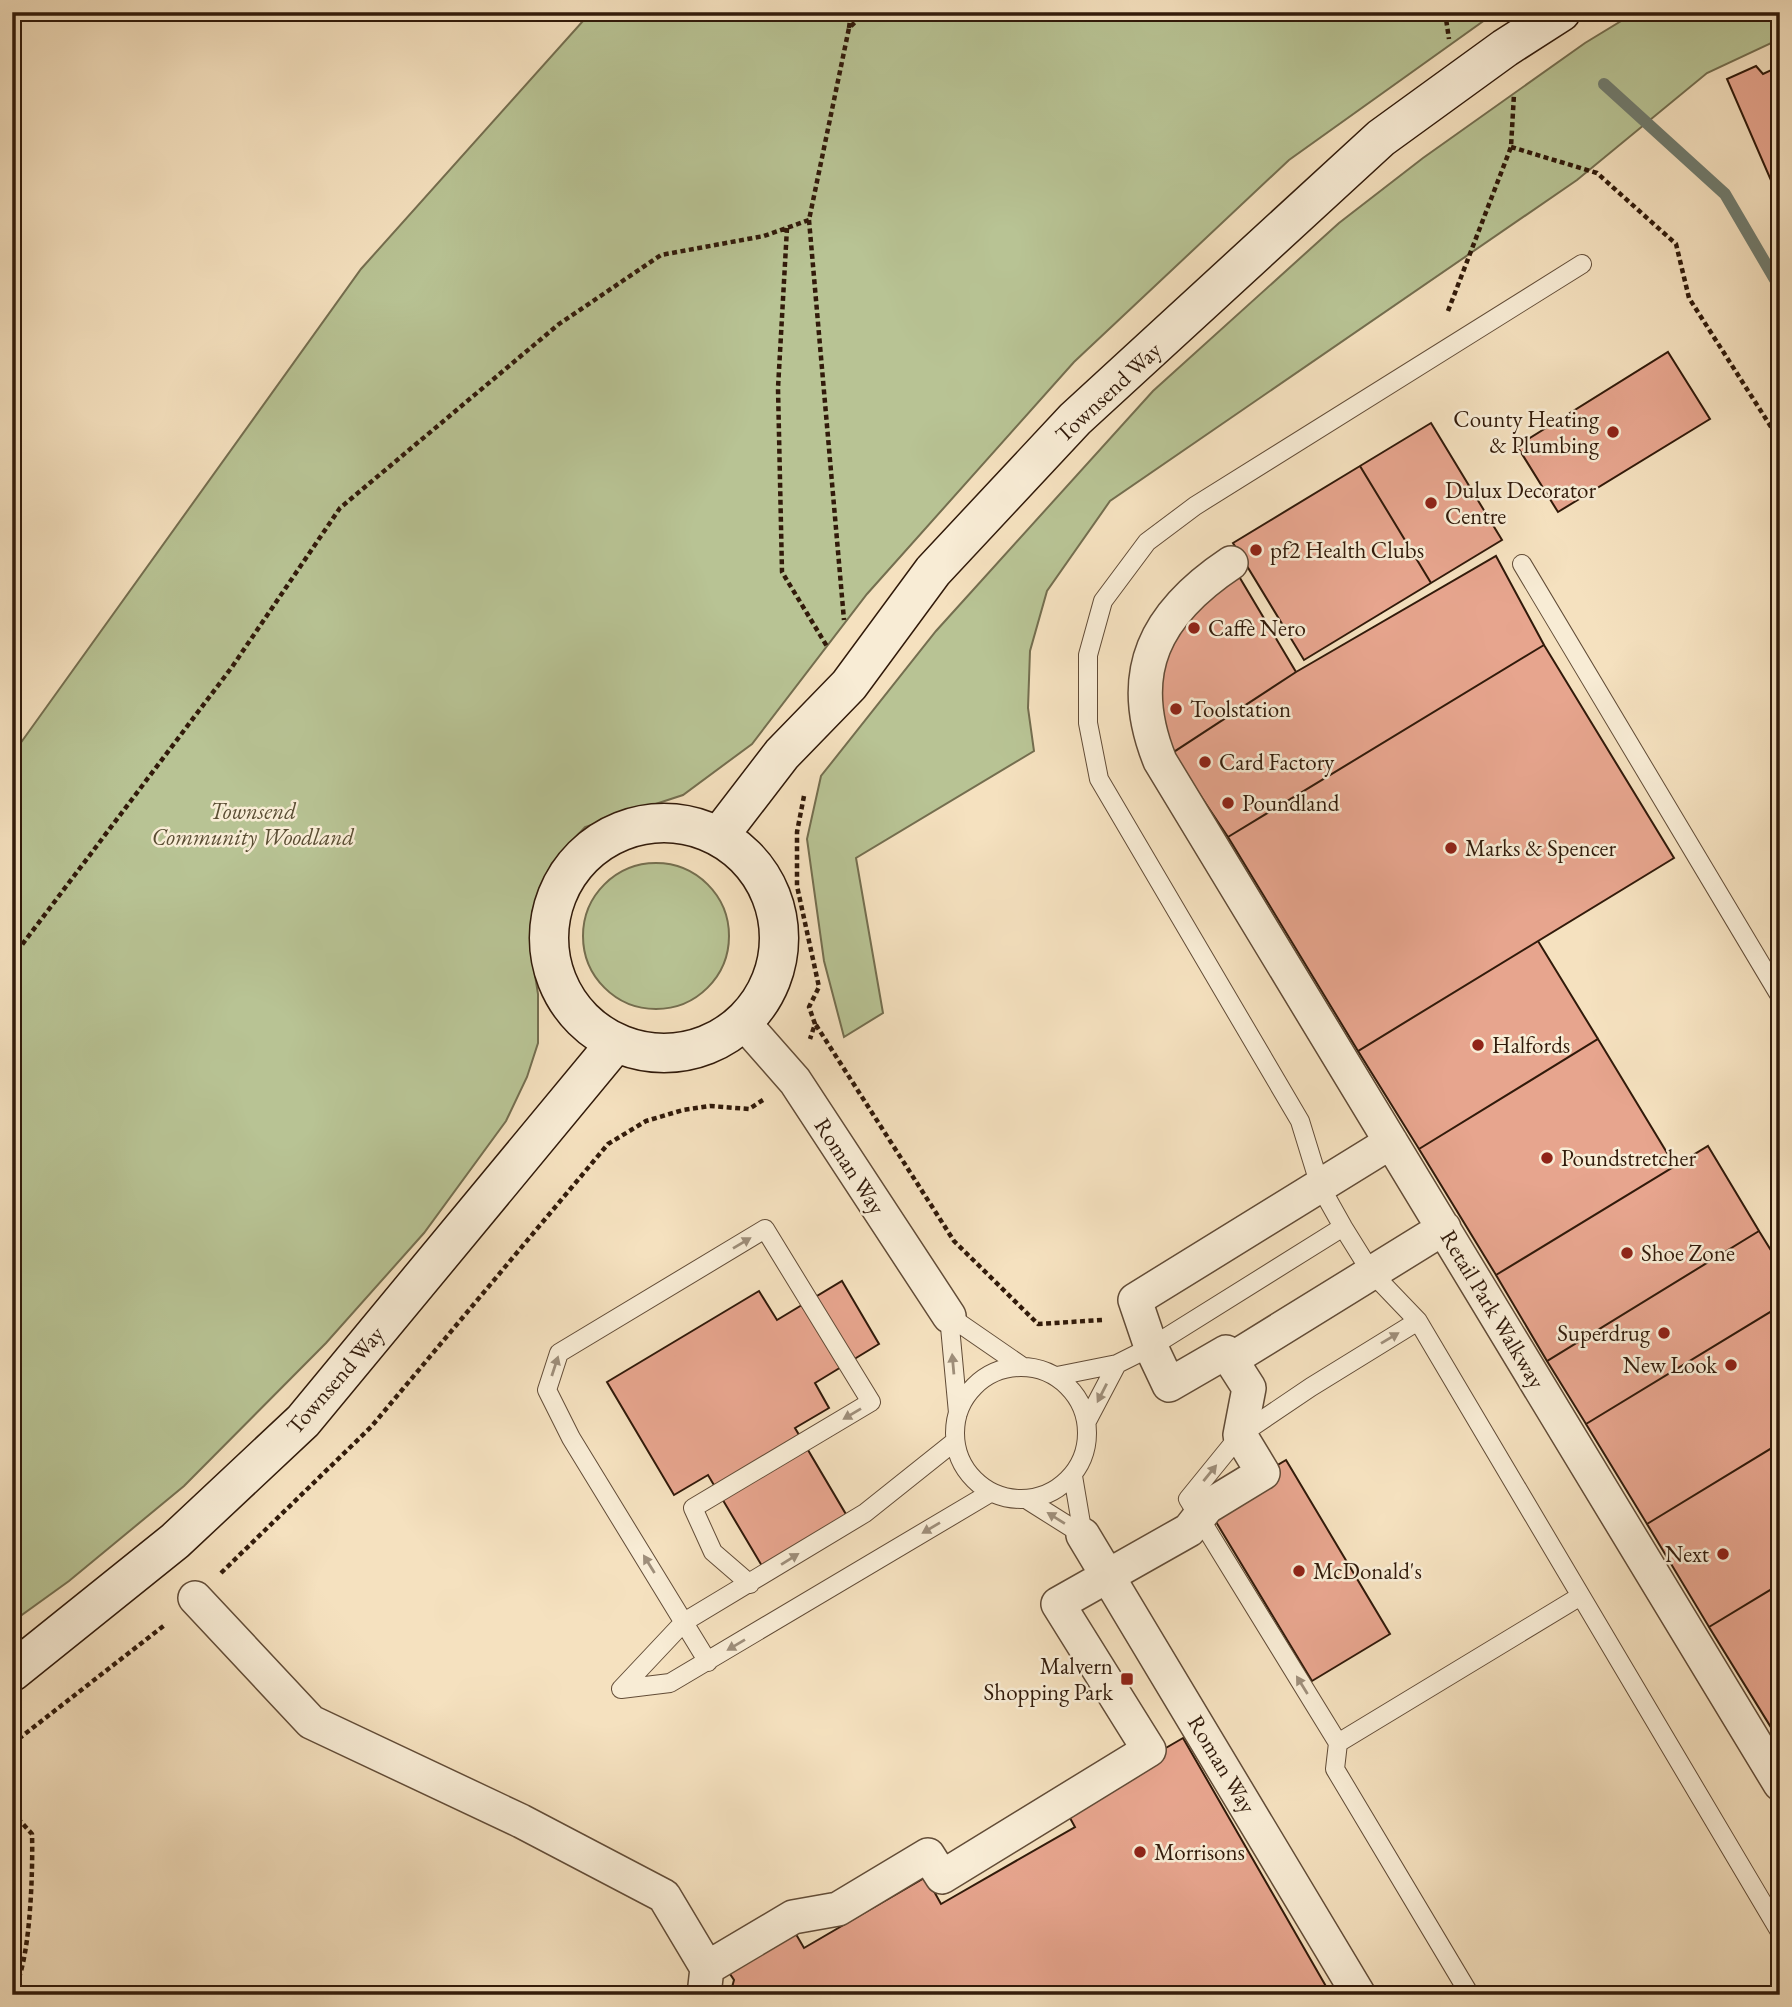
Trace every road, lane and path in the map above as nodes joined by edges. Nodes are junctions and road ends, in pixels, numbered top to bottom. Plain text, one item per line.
1 (851, 12) edge
2 (866, 12) edge
3 (1560, 12) edge
4 (849, 28) junction
5 (1514, 83) dead end
6 (1511, 147) junction
7 (809, 220) junction
8 (784, 229) junction
9 (1582, 264) dead end
10 (1429, 361) junction
11 (1780, 441) edge
12 (1231, 563) dead end
13 (1522, 564) dead end
14 (849, 685) junction
15 (806, 784) dead end
16 (719, 836) junction
17 (12, 958) edge
18 (1780, 996) edge
19 (744, 1023) junction
20 (815, 1024) junction
21 (614, 1045) junction
22 (795, 1081) junction
23 (1391, 1142) junction
24 (1320, 1186) junction
25 (1343, 1227) junction
26 (1444, 1228) junction
27 (1371, 1272) junction
28 (949, 1316) junction
29 (1418, 1321) junction
30 (1146, 1332) junction
31 (1232, 1359) junction
32 (1117, 1364) junction
33 (1023, 1367) junction
34 (1057, 1376) junction
35 (958, 1413) junction
36 (1087, 1421) junction
37 (1240, 1435) junction
38 (954, 1442) junction
39 (1073, 1476) junction
40 (990, 1493) junction
41 (1029, 1500) junction
42 (1199, 1517) junction
43 (1083, 1535) junction
44 (1109, 1575) junction
45 (750, 1584) junction
46 (1579, 1597) junction
47 (195, 1598) junction
48 (684, 1622) junction
49 (708, 1662) junction
50 (12, 1672) edge
51 (1338, 1743) junction
52 (12, 1744) edge
53 (1780, 1784) edge
54 (12, 1812) edge
55 (1780, 1932) edge
56 (706, 1981) edge
57 (12, 1991) edge
58 (1359, 1995) edge
59 (1470, 1995) edge

1 - 4 path
2 - 4 path
3 - 14 main road, Townsend Way
4 - 7 path
5 - 6 path
6 - 10 path
6 - 11 path
7 - 8 path
7 - 14 path
8 - 14 path
8 - 17 path
9 - 10 lane
10 - 24 lane
12 - 23 street, Retail Park Walkway
13 - 18 lane
14 - 16 main road, Townsend Way
15 - 20 path
16 - 19 main road
16 - 21 main road
19 - 21 main road
19 - 22 street, Roman Way
20 - 22 path
20 - 30 path
21 - 50 main road, Townsend Way
22 - 28 street, Roman Way
22 - 47 path
23 - 24 street
23 - 26 street, Retail Park Walkway
24 - 25 lane
24 - 30 street
25 - 27 lane
25 - 30 lane
26 - 27 street
26 - 53 street, Retail Park Walkway
27 - 29 lane
27 - 31 street
28 - 33 lane, Roman Way
35 -> 28 lane, Roman Way
37 -> 29 lane
29 - 46 lane
30 - 31 street
30 - 32 lane
31 - 37 street
32 - 34 lane
32 -> 36 lane
33 - 34 lane, Roman Way
33 - 35 lane, Roman Way
34 - 36 lane
35 - 38 lane, Roman Way
36 - 39 lane
37 - 42 street
38 - 40 lane
45 -> 38 lane
39 - 41 lane
39 - 43 lane, Roman Way
40 - 41 lane, Roman Way
40 -> 49 lane
43 -> 41 lane, Roman Way
42 - 44 street
51 -> 42 lane
43 - 44 street, Roman Way
44 - 56 street
44 - 58 street, Roman Way
45 - 48 lane
48 -> 45 lane
46 - 51 lane
46 - 55 lane
47 - 52 path
47 - 56 street
48 - 49 lane
48 - 49 lane
51 - 59 lane
54 - 57 path

